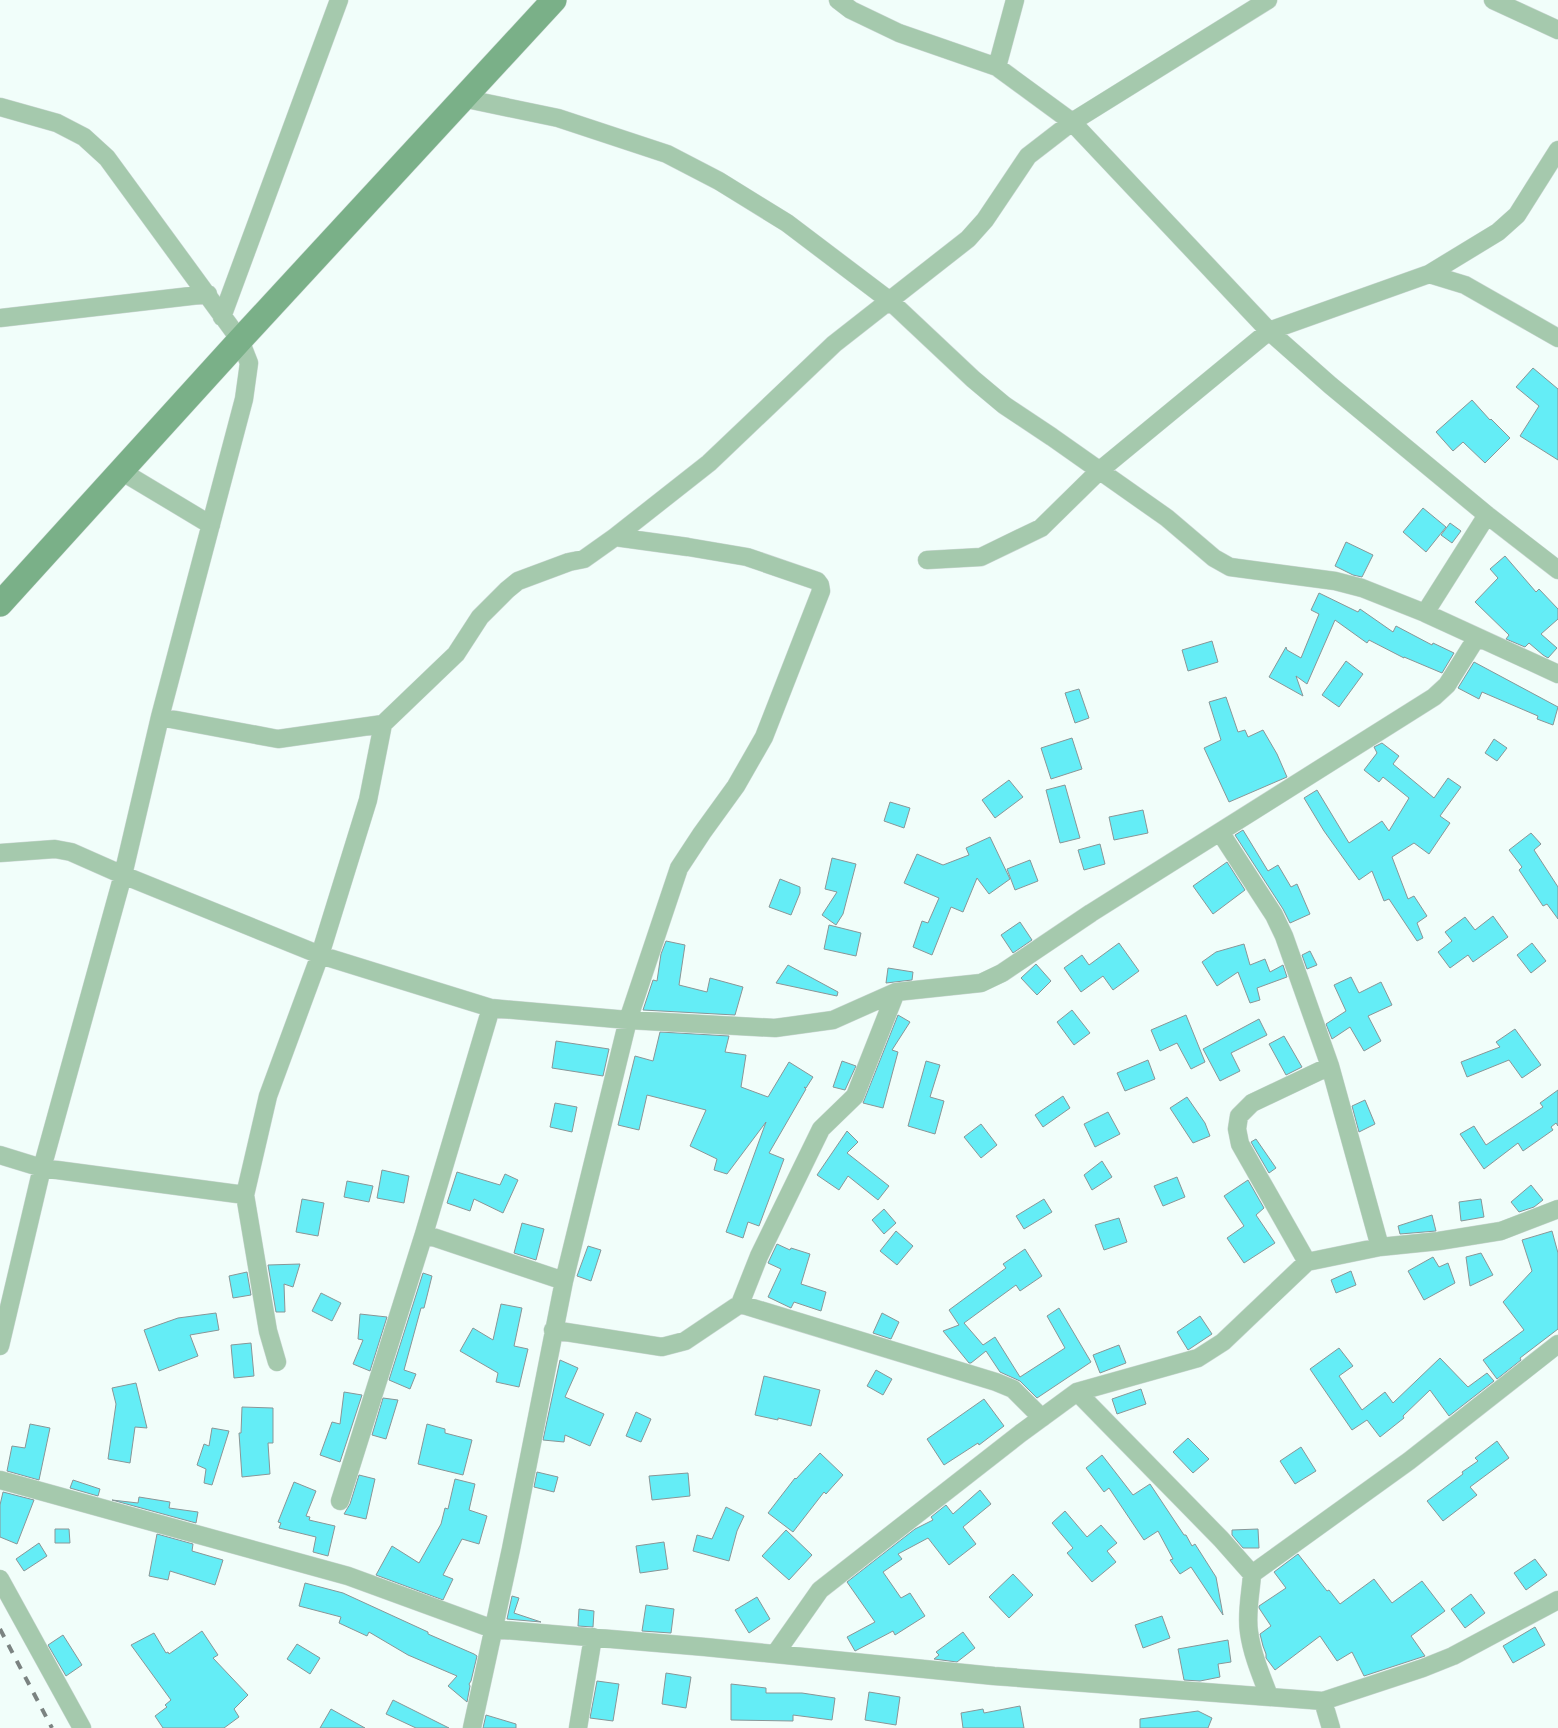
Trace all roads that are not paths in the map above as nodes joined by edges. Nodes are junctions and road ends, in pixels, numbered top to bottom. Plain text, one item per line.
1 (338, 0) edge
2 (554, 0) edge
3 (838, 0) edge
4 (1015, 0) edge
5 (1268, 0) edge
6 (1493, 0) edge
7 (1558, 30) edge
8 (996, 67) junction
9 (462, 98) junction
10 (0, 107) edge
11 (1072, 122) junction
12 (1558, 150) edge
13 (1429, 274) junction
14 (208, 294) junction
15 (890, 301) junction
16 (222, 317) junction
17 (0, 318) edge
18 (1269, 331) junction
19 (1558, 338) edge
20 (240, 340) junction
21 (121, 471) junction
22 (1099, 471) junction
23 (1487, 515) junction
24 (211, 525) junction
25 (615, 537) junction
26 (928, 560) dead end
27 (1558, 570) edge
28 (0, 604) edge
29 (1425, 612) junction
30 (1477, 637) junction
31 (1558, 674) edge
32 (160, 717) junction
33 (383, 724) junction
34 (1220, 832) junction
35 (0, 853) edge
36 (123, 875) junction
37 (320, 955) junction
38 (896, 992) junction
39 (492, 1008) junction
40 (628, 1020) junction
41 (1330, 1066) junction
42 (0, 1155) edge
43 (42, 1168) junction
44 (245, 1195) junction
45 (1558, 1209) edge
46 (424, 1234) junction
47 (1380, 1247) junction
48 (1307, 1262) junction
49 (564, 1281) junction
50 (740, 1304) junction
51 (553, 1330) junction
52 (1558, 1344) edge
53 (0, 1346) edge
54 (277, 1362) dead end
55 (1077, 1392) junction
56 (1042, 1418) junction
57 (0, 1480) edge
58 (340, 1501) dead end
59 (1252, 1574) junction
60 (0, 1579) edge
61 (1558, 1600) edge
62 (494, 1629) junction
63 (592, 1637) junction
64 (775, 1654) junction
65 (1269, 1696) junction
66 (1323, 1700) junction
67 (82, 1728) edge
68 (472, 1728) edge
69 (578, 1728) edge
70 (1331, 1728) edge

1 - 16 street
2 - 9 street
3 - 8 street
4 - 8 street
5 - 11 street
6 - 7 street
8 - 11 street
9 - 15 street
9 - 20 street
10 - 14 street
11 - 15 street
11 - 18 street
12 - 13 street
13 - 18 street
13 - 19 street
14 - 16 street
14 - 17 street
15 - 22 street
15 - 25 street
16 - 20 street
18 - 22 street
18 - 23 street
20 - 21 street
20 - 24 street
21 - 24 street
21 - 28 street
22 - 26 street
22 - 29 street
23 - 27 street
23 - 29 street
24 - 32 street
25 - 33 street
25 - 40 street
29 - 30 street
30 - 31 street
30 - 34 street
32 - 33 street
32 - 36 street
33 - 37 street
34 - 38 street
34 - 41 street
35 - 36 street
36 - 37 street
36 - 43 street
37 - 39 street
37 - 44 street
38 - 40 street
38 - 50 street
39 - 40 street
39 - 46 street
40 - 49 street
41 - 47 street
41 - 48 street
42 - 43 street
43 - 44 street
43 - 53 street
44 - 54 street
45 - 47 street
46 - 49 street
46 - 58 street
47 - 48 street
48 - 55 street
49 - 51 street
50 - 51 street
50 - 56 street
51 - 62 street
52 - 59 street
55 - 56 street
55 - 59 street
56 - 64 street
57 - 62 street
59 - 65 street
60 - 67 street
61 - 66 street
62 - 63 street
62 - 68 street
63 - 64 street
63 - 69 street
64 - 65 street
65 - 66 street
66 - 70 street

